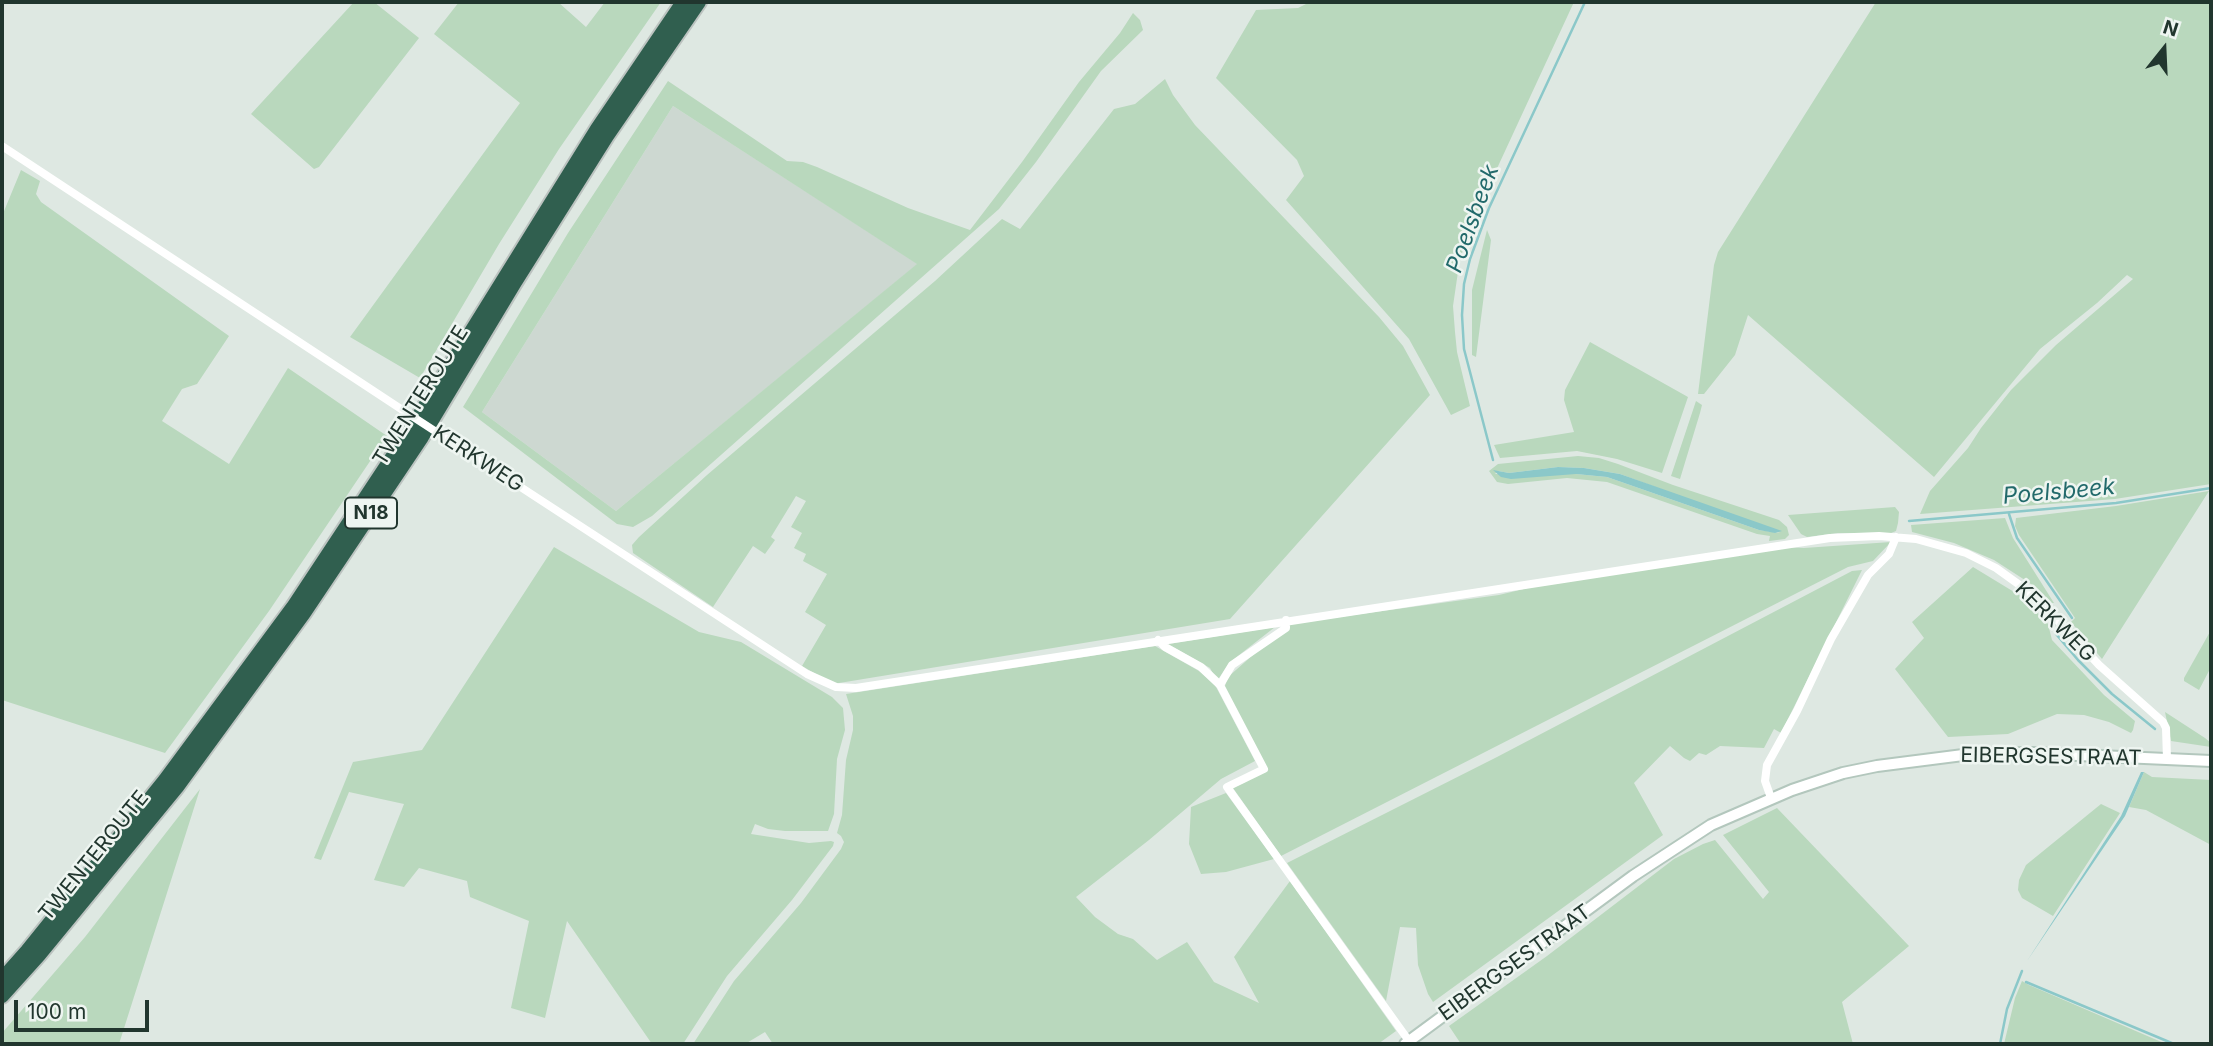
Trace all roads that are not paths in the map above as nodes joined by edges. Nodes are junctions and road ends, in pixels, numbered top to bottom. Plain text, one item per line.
1 (683, 2) edge
2 (699, 2) edge
3 (2, 146) edge
4 (1896, 537) junction
5 (1286, 620) junction
6 (1158, 640) junction
7 (1220, 685) junction
8 (2167, 759) junction
9 (2211, 761) edge
10 (1771, 798) junction
11 (2, 979) edge
12 (2, 996) edge
13 (1407, 1043) edge

1 - 11 highway, TWENTEROUTE / N18
2 - 12 highway, TWENTEROUTE / N18
3 - 6 street, KERKWEG, bridge
4 - 5 street, KERKWEG
4 - 8 street, KERKWEG
4 - 10 street
5 - 6 street, KERKWEG
5 - 7 street
6 - 7 street
7 - 13 street
8 - 9 main road, EIBERGSESTRAAT
8 - 10 main road, EIBERGSESTRAAT
10 - 13 main road, EIBERGSESTRAAT

